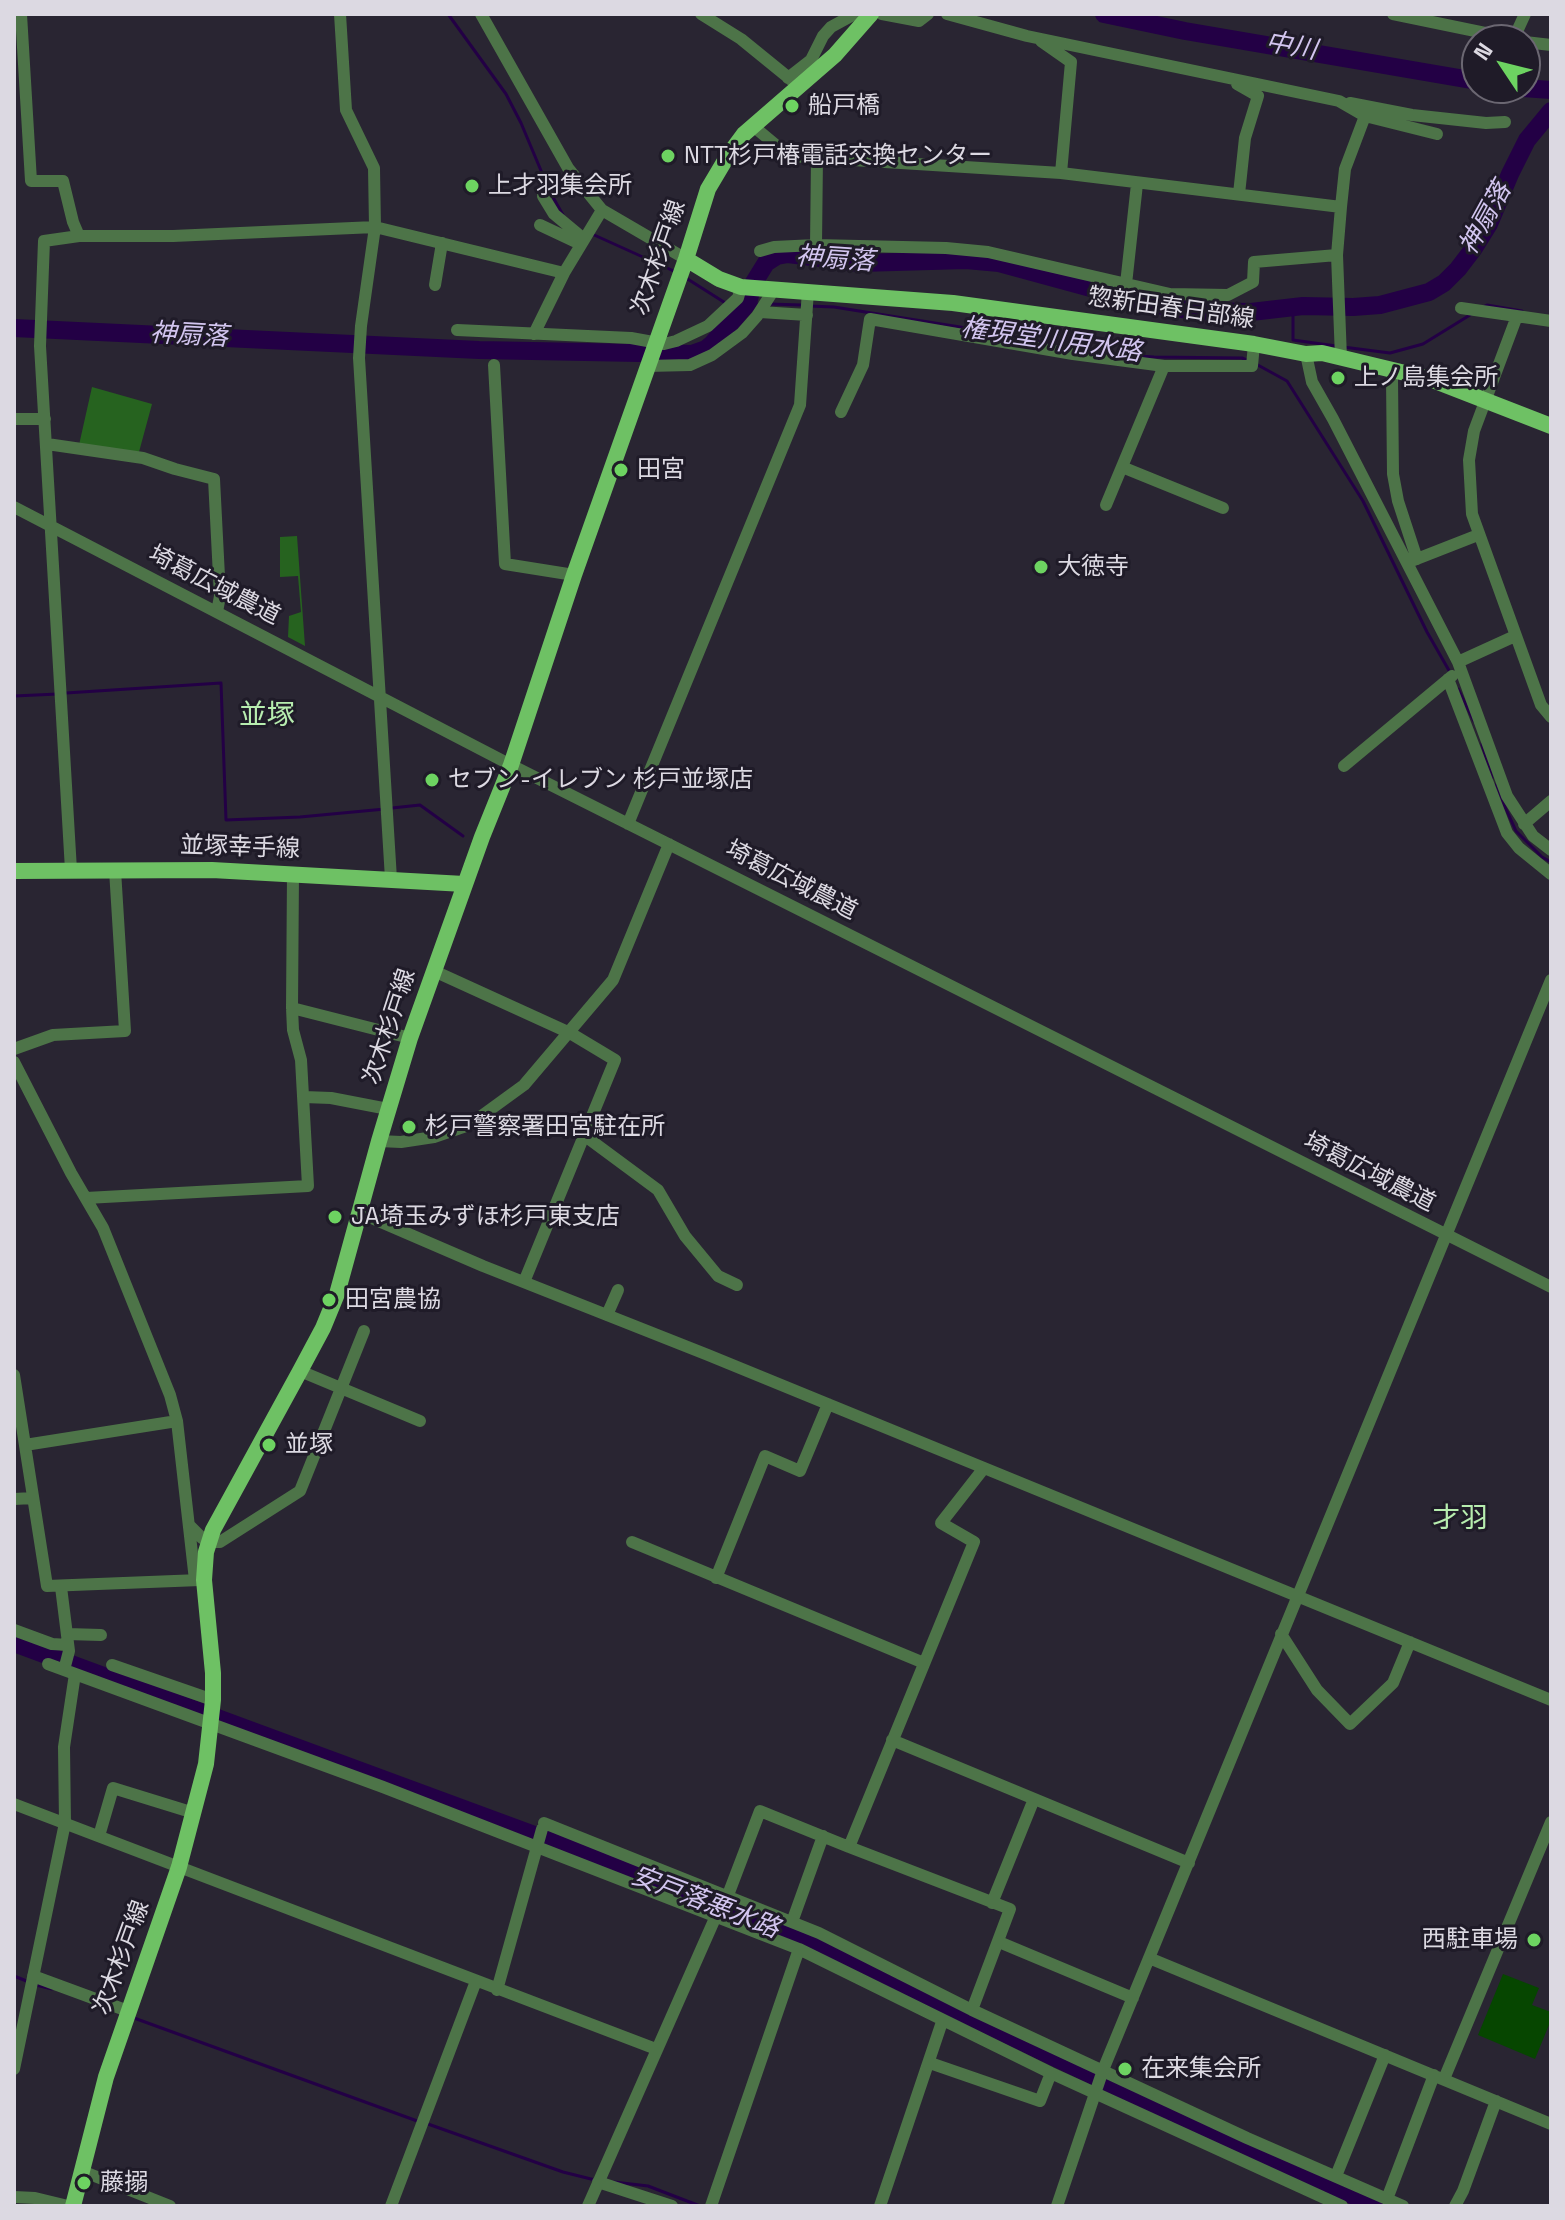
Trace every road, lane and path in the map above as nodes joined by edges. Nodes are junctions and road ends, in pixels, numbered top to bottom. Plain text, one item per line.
1 (21, 14) edge
2 (340, 14) edge
3 (481, 14) edge
4 (701, 14) edge
5 (882, 14) edge
6 (928, 14) edge
7 (947, 14) edge
8 (1393, 14) edge
9 (860, 17) edge
10 (1461, 28) edge
11 (1033, 36) junction
12 (1227, 78) junction
13 (20, 81) edge
14 (794, 82) junction
15 (1339, 101) junction
16 (1365, 116) junction
17 (1505, 122) dead end
18 (753, 126) junction
19 (1437, 134) dead end
20 (817, 158) junction
21 (1061, 173) junction
22 (1137, 184) junction
23 (1239, 194) junction
24 (543, 196) dead end
25 (1341, 207) junction
26 (602, 210) junction
27 (540, 225) dead end
28 (375, 227) junction
29 (79, 236) junction
30 (583, 241) junction
31 (442, 243) junction
32 (816, 245) junction
33 (760, 251) dead end
34 (1337, 255) junction
35 (686, 259) junction
36 (564, 273) junction
37 (1126, 284) junction
38 (435, 285) dead end
39 (741, 287) junction
40 (773, 291) junction
41 (808, 291) junction
42 (1461, 308) dead end
43 (760, 312) junction
44 (807, 315) junction
45 (1517, 316) junction
46 (1551, 321) edge
47 (457, 330) dead end
48 (534, 334) junction
49 (655, 342) junction
50 (1254, 344) junction
51 (1306, 354) junction
52 (1341, 358) junction
53 (494, 365) dead end
54 (647, 366) junction
55 (1164, 366) junction
56 (1394, 370) junction
57 (1485, 399) junction
58 (841, 412) dead end
59 (15, 419) edge
60 (45, 419) junction
61 (1551, 426) edge
62 (47, 444) junction
63 (1122, 467) junction
64 (1106, 505) dead end
65 (14, 507) edge
66 (1223, 508) dead end
67 (52, 527) junction
68 (1478, 535) junction
69 (1411, 561) junction
70 (574, 575) junction
71 (217, 612) junction
72 (1515, 636) junction
73 (1459, 666) junction
74 (1448, 679) junction
75 (380, 697) junction
76 (1551, 717) edge
77 (511, 765) junction
78 (1344, 766) dead end
79 (1551, 801) edge
80 (628, 824) junction
81 (1524, 824) junction
82 (1533, 836) junction
83 (669, 844) junction
84 (1519, 848) junction
85 (1551, 850) edge
86 (71, 870) junction
87 (115, 870) junction
88 (14, 871) edge
89 (293, 874) junction
90 (1551, 874) edge
91 (391, 879) junction
92 (464, 884) junction
93 (434, 971) junction
94 (1551, 980) edge
95 (292, 1008) junction
96 (570, 1033) junction
97 (410, 1038) junction
98 (14, 1049) edge
99 (14, 1062) edge
100 (304, 1097) junction
101 (388, 1109) junction
102 (585, 1136) junction
103 (379, 1141) junction
104 (86, 1198) junction
105 (360, 1213) junction
106 (1445, 1236) junction
107 (524, 1282) junction
108 (737, 1285) dead end
109 (1551, 1287) edge
110 (618, 1290) dead end
111 (607, 1315) junction
112 (364, 1331) dead end
113 (300, 1371) junction
114 (14, 1375) edge
115 (341, 1389) junction
116 (828, 1404) junction
117 (177, 1421) junction
118 (420, 1421) dead end
119 (25, 1445) junction
120 (984, 1468) junction
121 (33, 1498) junction
122 (14, 1499) edge
123 (188, 1525) junction
124 (209, 1542) junction
125 (632, 1542) dead end
126 (716, 1578) junction
127 (199, 1580) junction
128 (61, 1587) junction
129 (1297, 1596) junction
130 (14, 1630) edge
131 (1281, 1634) junction
132 (101, 1635) dead end
133 (1410, 1642) junction
134 (68, 1644) junction
135 (924, 1663) junction
136 (48, 1664) dead end
137 (112, 1665) dead end
138 (69, 1672) junction
139 (213, 1700) junction
140 (1551, 1700) edge
141 (212, 1725) junction
142 (892, 1740) junction
143 (1034, 1799) junction
144 (14, 1804) edge
145 (194, 1813) junction
146 (1551, 1822) edge
147 (65, 1823) junction
148 (99, 1836) junction
149 (823, 1836) junction
150 (537, 1845) junction
151 (849, 1847) junction
152 (1189, 1863) junction
153 (179, 1867) junction
154 (728, 1895) junction
155 (992, 1903) junction
156 (716, 1916) junction
157 (792, 1922) junction
158 (999, 1942) junction
159 (799, 1949) junction
160 (1149, 1958) junction
161 (33, 1976) junction
162 (476, 1981) junction
163 (497, 1990) junction
164 (1133, 1998) junction
165 (972, 2010) junction
166 (128, 2011) junction
167 (942, 2022) junction
168 (656, 2049) junction
169 (1385, 2055) junction
170 (930, 2063) junction
171 (14, 2069) edge
172 (1102, 2072) junction
173 (1051, 2073) junction
174 (1439, 2077) junction
175 (1096, 2090) junction
176 (1496, 2101) junction
177 (1551, 2124) edge
178 (82, 2171) junction
179 (1336, 2176) junction
180 (598, 2182) junction
181 (14, 2197) edge
182 (1387, 2199) junction
183 (70, 2206) edge
184 (170, 2206) edge
185 (391, 2206) edge
186 (588, 2206) edge
187 (672, 2206) edge
188 (711, 2206) edge
189 (880, 2206) edge
190 (1057, 2206) edge
191 (1342, 2206) edge
192 (1403, 2206) edge
193 (1455, 2206) edge

1 - 13 street
2 - 28 street
3 - 26 street
4 - 14 street
5 - 6 street
7 - 11 street
8 - 10 street
9 - 14 main road, 次木杉戸線
11 - 12 street
11 - 21 street
12 - 15 street
12 - 23 street
13 - 29 street
14 - 18 main road, 次木杉戸線
15 - 16 street
15 - 17 street
16 - 19 street
16 - 25 street
18 - 20 street
18 - 35 main road, 次木杉戸線
20 - 21 street
20 - 32 street
21 - 22 street
22 - 23 street
22 - 37 street
23 - 25 street
24 - 30 street
25 - 34 street
26 - 30 street
26 - 35 street
27 - 30 street
28 - 29 street
28 - 31 street
28 - 75 street
29 - 60 street
30 - 36 street
31 - 36 street
31 - 38 street
32 - 33 street
32 - 37 street
34 - 37 street
34 - 52 street
35 - 39 main road
35 - 49 main road, 次木杉戸線
36 - 48 street
39 - 40 main road, 惣新田春日部線
39 - 49 street
40 - 41 main road, 惣新田春日部線
40 - 43 street
41 - 44 street
41 - 50 main road, 惣新田春日部線
42 - 45 street
43 - 44 street
43 - 54 street
44 - 80 street
45 - 46 street
45 - 57 street
47 - 48 street
48 - 49 street
49 - 54 main road, 次木杉戸線
50 - 51 main road, 惣新田春日部線
50 - 55 street
51 - 52 main road, 惣新田春日部線
51 - 69 street
52 - 56 main road, 惣新田春日部線
53 - 70 street
54 - 70 main road, 次木杉戸線
55 - 58 street
55 - 63 street
56 - 57 main road, 惣新田春日部線
56 - 69 street
57 - 61 main road, 惣新田春日部線
57 - 68 street
59 - 60 street
60 - 62 street
62 - 67 street
62 - 71 street
63 - 64 street
63 - 66 street
65 - 67 street, 埼葛広域農道
67 - 71 street, 埼葛広域農道
67 - 86 street
68 - 69 street
68 - 72 street
69 - 73 street
70 - 77 main road, 次木杉戸線
71 - 75 street, 埼葛広域農道
72 - 73 street
72 - 76 street
73 - 74 street
73 - 81 street
74 - 78 street
74 - 84 street
75 - 77 street, 埼葛広域農道
75 - 91 street
77 - 80 street, 埼葛広域農道
77 - 92 main road, 次木杉戸線
79 - 81 street
80 - 83 street, 埼葛広域農道
81 - 82 street
82 - 84 street
82 - 85 street
83 - 96 street
83 - 106 street, 埼葛広域農道
84 - 90 street
86 - 87 main road, 並塚幸手線
86 - 88 main road, 並塚幸手線
87 - 89 main road, 並塚幸手線
87 - 98 street
89 - 91 main road, 並塚幸手線
89 - 95 street
91 - 92 main road, 並塚幸手線
92 - 93 main road, 次木杉戸線
93 - 96 street
93 - 97 main road, 次木杉戸線
94 - 106 street
95 - 97 street
95 - 100 street
96 - 102 street
96 - 103 street
97 - 101 main road, 次木杉戸線
99 - 104 street
100 - 101 street
100 - 104 street
101 - 103 main road, 次木杉戸線
102 - 107 street
102 - 108 street
103 - 105 main road, 次木杉戸線
104 - 117 street
105 - 107 street
105 - 113 main road, 次木杉戸線
106 - 109 street, 埼葛広域農道
106 - 129 street
107 - 111 street
110 - 111 street
111 - 116 street
112 - 115 street
113 - 115 street
113 - 124 main road, 次木杉戸線
114 - 119 street
115 - 118 street
115 - 124 street
116 - 120 street
116 - 126 street
117 - 119 street
117 - 123 street
119 - 121 street
120 - 129 street
120 - 135 street
121 - 122 street
121 - 128 street
123 - 124 street
123 - 127 street
124 - 127 main road, 次木杉戸線
125 - 126 street
126 - 135 street
127 - 128 street
127 - 139 main road, 次木杉戸線
128 - 134 street
129 - 131 street
129 - 133 street
130 - 134 street
131 - 133 street
131 - 152 street
132 - 134 street
133 - 140 street
134 - 138 street
135 - 142 street
136 - 138 street
137 - 139 street
138 - 141 street
138 - 147 street
139 - 141 main road, 次木杉戸線
141 - 145 main road, 次木杉戸線
141 - 150 street
142 - 143 street
142 - 151 street
143 - 152 street
143 - 155 street
144 - 147 street
145 - 148 street
145 - 153 main road, 次木杉戸線
146 - 174 street
147 - 148 street
147 - 161 street
148 - 153 street
149 - 151 street
149 - 154 street
149 - 157 street
150 - 154 street
150 - 156 street
150 - 163 street
151 - 155 street
152 - 160 street
153 - 162 street
153 - 166 main road, 次木杉戸線
154 - 157 street
155 - 158 street
156 - 159 street
156 - 168 street
157 - 165 street
158 - 164 street
158 - 165 street
159 - 167 street
159 - 188 street
160 - 164 street
160 - 169 street
161 - 166 street
161 - 171 street
162 - 163 street
162 - 185 street
163 - 168 street
164 - 172 street
165 - 172 street
166 - 178 main road, 次木杉戸線
167 - 170 street
167 - 173 street
168 - 180 street
169 - 174 street
169 - 179 street
170 - 173 street
170 - 189 street
172 - 175 street
172 - 179 street
173 - 175 street
174 - 176 street
174 - 182 street
175 - 190 street
175 - 191 street
176 - 177 street
176 - 193 street
178 - 183 main road, 次木杉戸線
178 - 184 street
179 - 182 street
180 - 186 street
180 - 187 street
181 - 183 street
182 - 192 street

